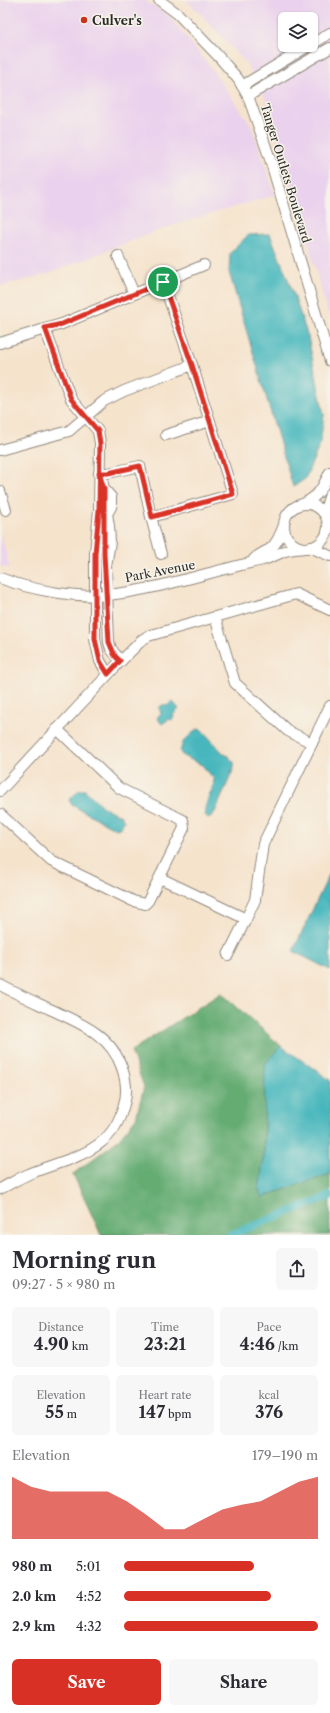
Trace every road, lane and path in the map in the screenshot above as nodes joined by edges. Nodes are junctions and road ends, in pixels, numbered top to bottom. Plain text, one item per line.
1 (159, 0) edge
2 (330, 33) edge
3 (318, 41) edge
4 (330, 48) edge
5 (299, 52) edge
6 (242, 86) junction
7 (248, 96) junction
8 (118, 256) dead end
9 (204, 265) dead end
10 (163, 282) junction
11 (134, 294) junction
12 (45, 328) junction
13 (0, 343) edge
14 (330, 359) edge
15 (192, 365) junction
16 (85, 416) junction
17 (210, 421) junction
18 (166, 435) dead end
19 (0, 450) edge
20 (330, 472) edge
21 (99, 474) junction
22 (0, 491) edge
23 (330, 494) edge
24 (303, 504) junction
25 (6, 510) dead end
26 (152, 517) junction
27 (284, 523) junction
28 (329, 527) edge
29 (306, 547) junction
30 (161, 554) dead end
31 (330, 556) edge
32 (253, 561) junction
33 (0, 578) edge
34 (95, 595) junction
35 (108, 595) junction
36 (330, 610) edge
37 (216, 617) junction
38 (120, 661) junction
39 (108, 674) junction
40 (330, 706) edge
41 (57, 729) junction
42 (312, 743) junction
43 (0, 791) edge
44 (0, 814) edge
45 (160, 878) junction
46 (246, 919) junction
47 (228, 955) dead end
48 (0, 985) edge
49 (0, 1189) edge

1 - 6 street, Tanger Outlets Boulevard
2 - 3 street
4 - 7 street
5 - 6 street
6 - 7 street, Tanger Outlets Boulevard
7 - 14 street, Tanger Outlets Boulevard
8 - 11 street
9 - 10 street
10 - 11 street
10 - 15 street
11 - 12 street
12 - 13 street
12 - 16 street
15 - 16 street
15 - 17 street
16 - 19 street
16 - 21 street
17 - 18 street
17 - 26 street
20 - 24 street
21 - 26 street
21 - 34 street
21 - 35 street
22 - 25 street
23 - 28 street
24 - 27 street
24 - 28 street
26 - 30 street
27 - 29 street
27 - 32 street, Park Avenue
28 - 29 street
29 - 31 street
29 - 32 street, Park Avenue
32 - 35 street, Park Avenue
33 - 34 street, Park Avenue
34 - 35 street, Park Avenue
34 - 39 street
35 - 38 street
36 - 37 street
37 - 38 street
37 - 42 street
38 - 39 street
39 - 41 street
40 - 42 street
41 - 43 street
41 - 45 street
42 - 46 street
44 - 45 street
45 - 46 street
46 - 47 street
48 - 49 street

